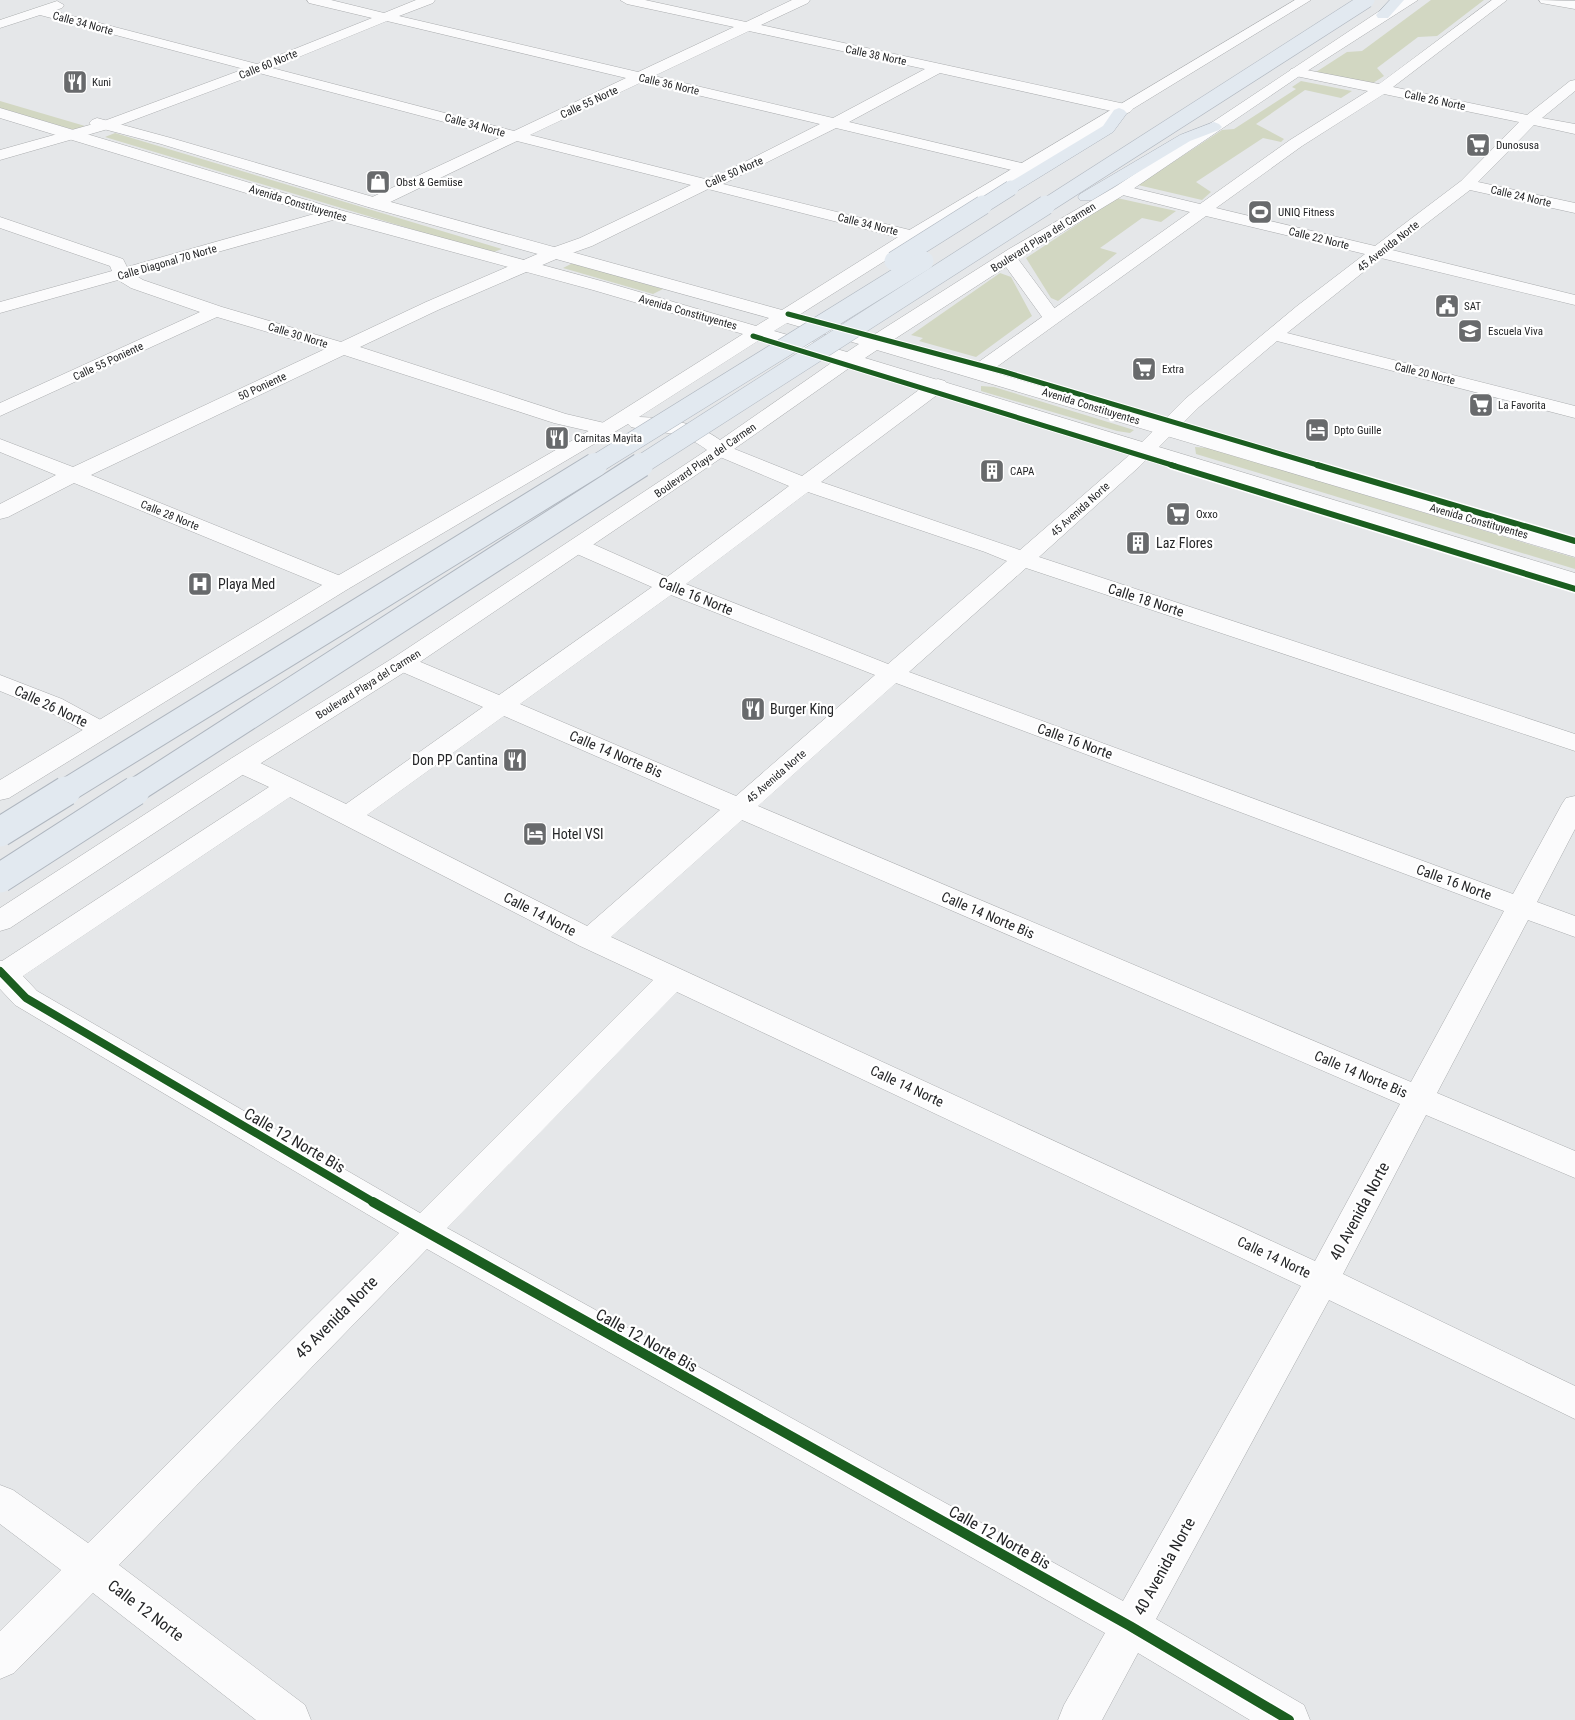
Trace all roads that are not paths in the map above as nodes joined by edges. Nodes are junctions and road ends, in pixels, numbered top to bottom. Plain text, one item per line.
1 (72, 0) edge
2 (314, 0) edge
3 (428, 0) edge
4 (627, 0) edge
5 (803, 0) edge
6 (1304, 0) edge
7 (1341, 0) edge
8 (1367, 0) edge
9 (1397, 0) edge
10 (1411, 0) edge
11 (1500, 0) edge
12 (1546, 0) edge
13 (1575, 5) edge
14 (39, 11) junction
15 (1383, 15) junction
16 (385, 17) junction
17 (0, 24) edge
18 (747, 27) junction
19 (938, 68) junction
20 (258, 69) junction
21 (1296, 72) junction
22 (641, 78) junction
23 (1575, 84) edge
24 (1382, 89) junction
25 (1122, 111) junction
26 (0, 113) edge
27 (81, 118) dead end
28 (1530, 120) junction
29 (837, 122) junction
30 (107, 126) junction
31 (1214, 127) junction
32 (1575, 129) edge
33 (76, 136) junction
34 (515, 136) junction
35 (0, 155) edge
36 (1024, 168) junction
37 (706, 184) junction
38 (1467, 184) junction
39 (1121, 190) junction
40 (374, 203) junction
41 (1575, 208) edge
42 (1204, 210) junction
43 (334, 214) junction
44 (0, 222) edge
45 (912, 236) junction
46 (556, 253) junction
47 (1379, 253) junction
48 (1008, 258) junction
49 (871, 263) junction
50 (526, 266) junction
51 (122, 275) junction
52 (973, 282) junction
53 (1575, 300) edge
54 (0, 308) edge
55 (216, 311) junction
56 (783, 316) junction
57 (1052, 317) junction
58 (758, 333) junction
59 (1275, 335) junction
60 (874, 343) junction
61 (342, 348) junction
62 (848, 360) junction
63 (977, 372) junction
64 (780, 375) junction
65 (730, 380) junction
66 (938, 385) junction
67 (0, 410) edge
68 (1575, 412) edge
69 (606, 429) junction
70 (1166, 429) junction
71 (0, 445) edge
72 (1147, 449) junction
73 (720, 450) junction
74 (73, 475) junction
75 (805, 484) junction
76 (777, 505) junction
77 (0, 512) edge
78 (578, 546) junction
79 (1575, 550) edge
80 (1023, 559) junction
81 (1575, 580) edge
82 (340, 584) junction
83 (670, 586) junction
84 (402, 663) junction
85 (893, 674) junction
86 (0, 682) edge
87 (501, 705) junction
88 (101, 730) junction
89 (1575, 743) edge
90 (240, 764) junction
91 (290, 786) junction
92 (0, 792) edge
93 (1575, 804) edge
94 (740, 807) junction
95 (347, 816) junction
96 (0, 832) edge
97 (0, 878) edge
98 (1521, 906) junction
99 (0, 920) edge
100 (1575, 927) edge
101 (590, 939) junction
102 (1, 974) edge
103 (674, 977) junction
104 (1419, 1099) junction
105 (1575, 1165) edge
106 (422, 1230) junction
107 (1322, 1280) junction
108 (1575, 1403) edge
109 (0, 1502) edge
110 (90, 1568) junction
111 (1130, 1626) junction
112 (0, 1658) edge
113 (290, 1720) edge
114 (1079, 1720) edge
115 (1289, 1720) edge

1 - 14 street
2 - 16 street, Calle 36 Norte
3 - 16 street, Calle 60 Norte
4 - 18 street, Calle 38 Norte
5 - 18 street, Calle 55 Norte
6 - 25 street
7 - 65 highway, bridge
8 - 64 highway, bridge
9 - 15 highway
10 - 15 street, Boulevard Playa del Carmen
11 - 24 street
12 - 13 street
14 - 17 street
14 - 20 street, Calle 34 Norte
15 - 21 street, Boulevard Playa del Carmen
16 - 20 street, Calle 60 Norte
16 - 22 street, Calle 36 Norte
18 - 19 street, Calle 38 Norte
18 - 22 street, Calle 55 Norte
19 - 25 street, Calle 38 Norte
19 - 29 street, Calle 50 Norte
20 - 30 street, Calle 60 Norte
20 - 34 street, Calle 34 Norte
21 - 24 street, Calle 26 Norte
21 - 31 street, Boulevard Playa del Carmen
22 - 29 street, Calle 36 Norte
22 - 34 street, Calle 55 Norte
23 - 28 street, 45 Avenida Norte
24 - 28 street, Calle 26 Norte
24 - 42 street
25 - 36 street
25 - 65 highway, bridge
26 - 33 street, Avenida Constituyentes
27 - 30 street, Avenida Constituyentes
28 - 32 street, Calle 26 Norte
28 - 38 street, 45 Avenida Norte
29 - 36 street, Calle 36 Norte
29 - 37 street, Calle 50 Norte
30 - 33 street, Calle 60 Norte
30 - 40 street, Avenida Constituyentes
31 - 39 street, Boulevard Playa del Carmen
31 - 64 highway, bridge
33 - 35 street, Calle 60 Norte
33 - 43 street, Avenida Constituyentes
34 - 37 street, Calle 34 Norte
34 - 40 street, Calle 55 Norte
36 - 45 street
37 - 45 street, Calle 34 Norte
37 - 46 street, Calle 50 Norte
38 - 41 street, Calle 24 Norte
38 - 47 street, 45 Avenida Norte
39 - 42 street, Calle 22 Norte
39 - 48 street, Boulevard Playa del Carmen
40 - 46 street, Avenida Constituyentes
42 - 47 street, Calle 22 Norte
42 - 57 street
43 - 50 street, Avenida Constituyentes
43 - 51 street, Calle Diagonal 70 Norte
44 - 51 street, Calle 30 Norte
45 - 49 street
46 - 50 street, Calle 50 Norte
46 - 56 street, Avenida Constituyentes
47 - 53 street, Calle 22 Norte
47 - 59 street, 45 Avenida Norte
48 - 52 street, Boulevard Playa del Carmen
48 - 57 street
49 - 52 street
49 - 56 street
50 - 58 street, Avenida Constituyentes
50 - 61 street, 50 Poniente
51 - 54 street, Calle Diagonal 70 Norte
51 - 55 street, Calle 30 Norte
52 - 60 street, Boulevard Playa del Carmen
55 - 61 street, Calle 30 Norte
55 - 67 street, Calle 55 Poniente
56 - 58 street
56 - 60 street, Avenida Constituyentes
57 - 63 street
58 - 62 street, Avenida Constituyentes
58 - 69 street
59 - 68 street, Calle 20 Norte
59 - 70 street, 45 Avenida Norte
60 - 62 street, Boulevard Playa del Carmen
60 - 63 street, Avenida Constituyentes
61 - 69 street, Calle 30 Norte
61 - 74 street, 50 Poniente
62 - 66 street, Avenida Constituyentes
62 - 73 street, Boulevard Playa del Carmen
63 - 70 street, Avenida Constituyentes
64 - 97 highway, bridge
65 - 96 highway, bridge
66 - 72 street, Avenida Constituyentes
66 - 75 street
69 - 73 street
69 - 82 street
70 - 72 street, 45 Avenida Norte
70 - 79 street, Avenida Constituyentes
71 - 74 street, Calle 28 Norte
72 - 80 street, 45 Avenida Norte
72 - 81 street, Avenida Constituyentes
73 - 75 street, Calle 18 Norte
73 - 76 street
73 - 78 street, Boulevard Playa del Carmen
74 - 77 street, 50 Poniente
74 - 82 street, Calle 28 Norte
75 - 76 street
75 - 80 street, Calle 18 Norte
76 - 83 street
78 - 83 street, Calle 16 Norte
78 - 84 street, Boulevard Playa del Carmen
80 - 85 street, 45 Avenida Norte
80 - 89 street, Calle 18 Norte
82 - 88 street
83 - 85 street, Calle 16 Norte
83 - 87 street
84 - 87 street, Calle 14 Norte Bis
84 - 90 street, Boulevard Playa del Carmen
85 - 94 street, 45 Avenida Norte
85 - 98 street, Calle 16 Norte
86 - 88 street, Calle 26 Norte
87 - 94 street, Calle 14 Norte Bis
87 - 95 street
88 - 92 street
90 - 91 street, Calle 14 Norte
90 - 99 street, Boulevard Playa del Carmen
91 - 95 street, Calle 14 Norte
91 - 102 street
93 - 98 street, 40 Avenida Norte
94 - 101 street, 45 Avenida Norte
94 - 104 street, Calle 14 Norte Bis
95 - 101 street, Calle 14 Norte
98 - 100 street, Calle 16 Norte
98 - 104 street, 40 Avenida Norte
101 - 103 street, Calle 14 Norte
102 - 106 street, Calle 12 Norte Bis
103 - 106 street, 45 Avenida Norte
103 - 107 street, Calle 14 Norte
104 - 105 street, Calle 14 Norte Bis
104 - 107 street, 40 Avenida Norte
106 - 110 street, 45 Avenida Norte
106 - 111 street, Calle 12 Norte Bis
107 - 108 street, Calle 14 Norte
107 - 111 street, 40 Avenida Norte
109 - 110 street, Calle 12 Norte
110 - 112 street, 45 Avenida Norte
110 - 113 street, Calle 12 Norte
111 - 114 street, 40 Avenida Norte
111 - 115 street, Calle 12 Norte Bis

